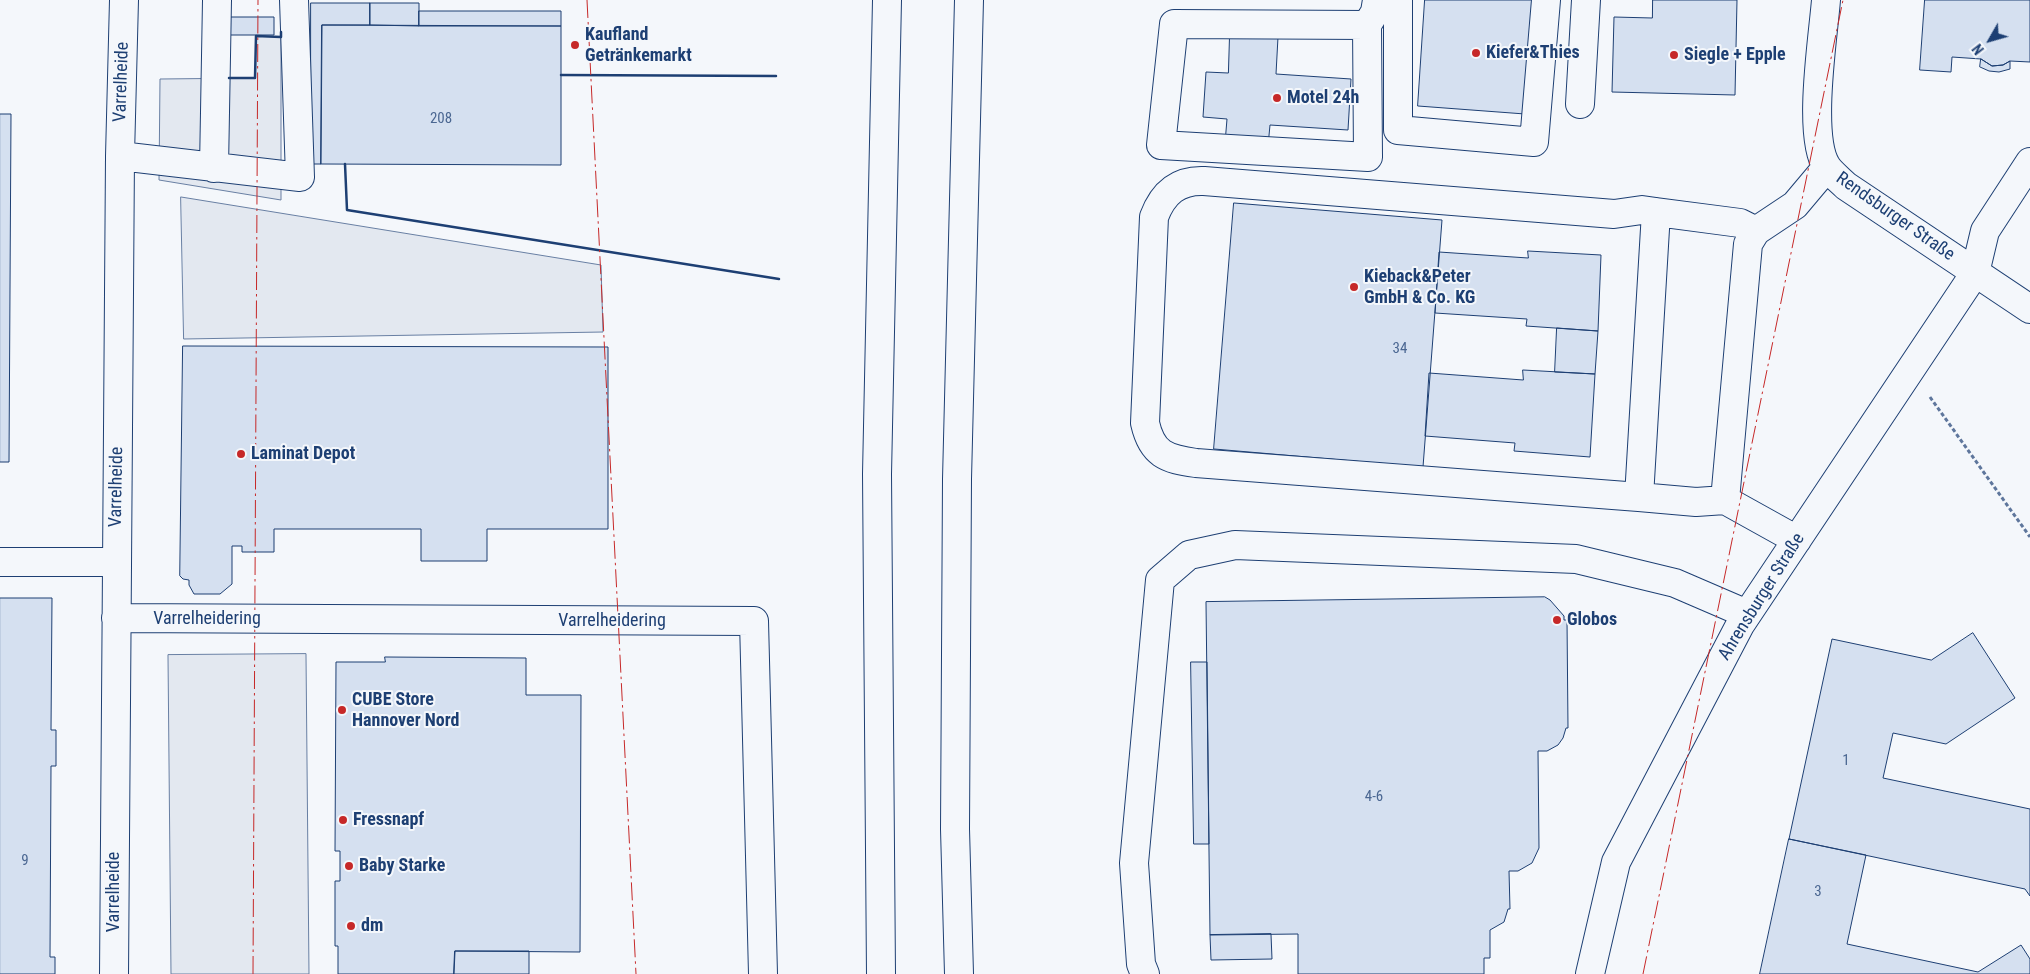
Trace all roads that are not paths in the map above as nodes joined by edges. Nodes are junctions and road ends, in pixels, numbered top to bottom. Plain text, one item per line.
1 (124, 0) edge
2 (217, 0) edge
3 (294, 0) edge
4 (887, 0) edge
5 (969, 0) edge
6 (1376, 0) edge
7 (1398, 0) edge
8 (1546, 0) edge
9 (1586, 0) edge
10 (1826, 0) edge
11 (1367, 25) junction
12 (1580, 104) dead end
13 (120, 156) junction
14 (2030, 162) edge
15 (1827, 167) junction
16 (214, 168) junction
17 (1656, 212) junction
18 (1756, 231) junction
19 (1975, 273) junction
20 (2030, 309) edge
21 (1640, 498) junction
22 (1725, 500) junction
23 (1796, 540) junction
24 (0, 562) edge
25 (117, 562) junction
26 (1747, 614) junction
27 (116, 618) junction
28 (114, 974) edge
29 (763, 974) edge
30 (881, 974) edge
31 (958, 974) edge
32 (1145, 974) edge
33 (1590, 974) edge

1 - 13 main road, Varrelheide
2 - 16 main road
3 - 16 main road
4 - 30 main road
5 - 31 main road
6 - 11 main road
7 - 8 main road
9 - 12 main road
10 - 15 main road, Rendsburger Straße
11 - 11 main road
13 - 16 main road
13 - 25 main road, Varrelheide
14 - 19 main road, Ahrensburger Straße
15 - 18 main road
15 - 19 main road, Rendsburger Straße
17 - 18 main road
17 - 21 main road
17 - 21 main road
18 - 22 main road
19 - 20 main road, Rendsburger Straße
19 - 23 main road, Ahrensburger Straße
21 - 22 main road
22 - 23 main road
23 - 26 main road, Ahrensburger Straße
24 - 25 main road
25 - 27 main road, Varrelheide
26 - 32 main road
26 - 33 main road, Ahrensburger Straße
27 - 28 main road, Varrelheide
27 - 29 main road, Varrelheidering

